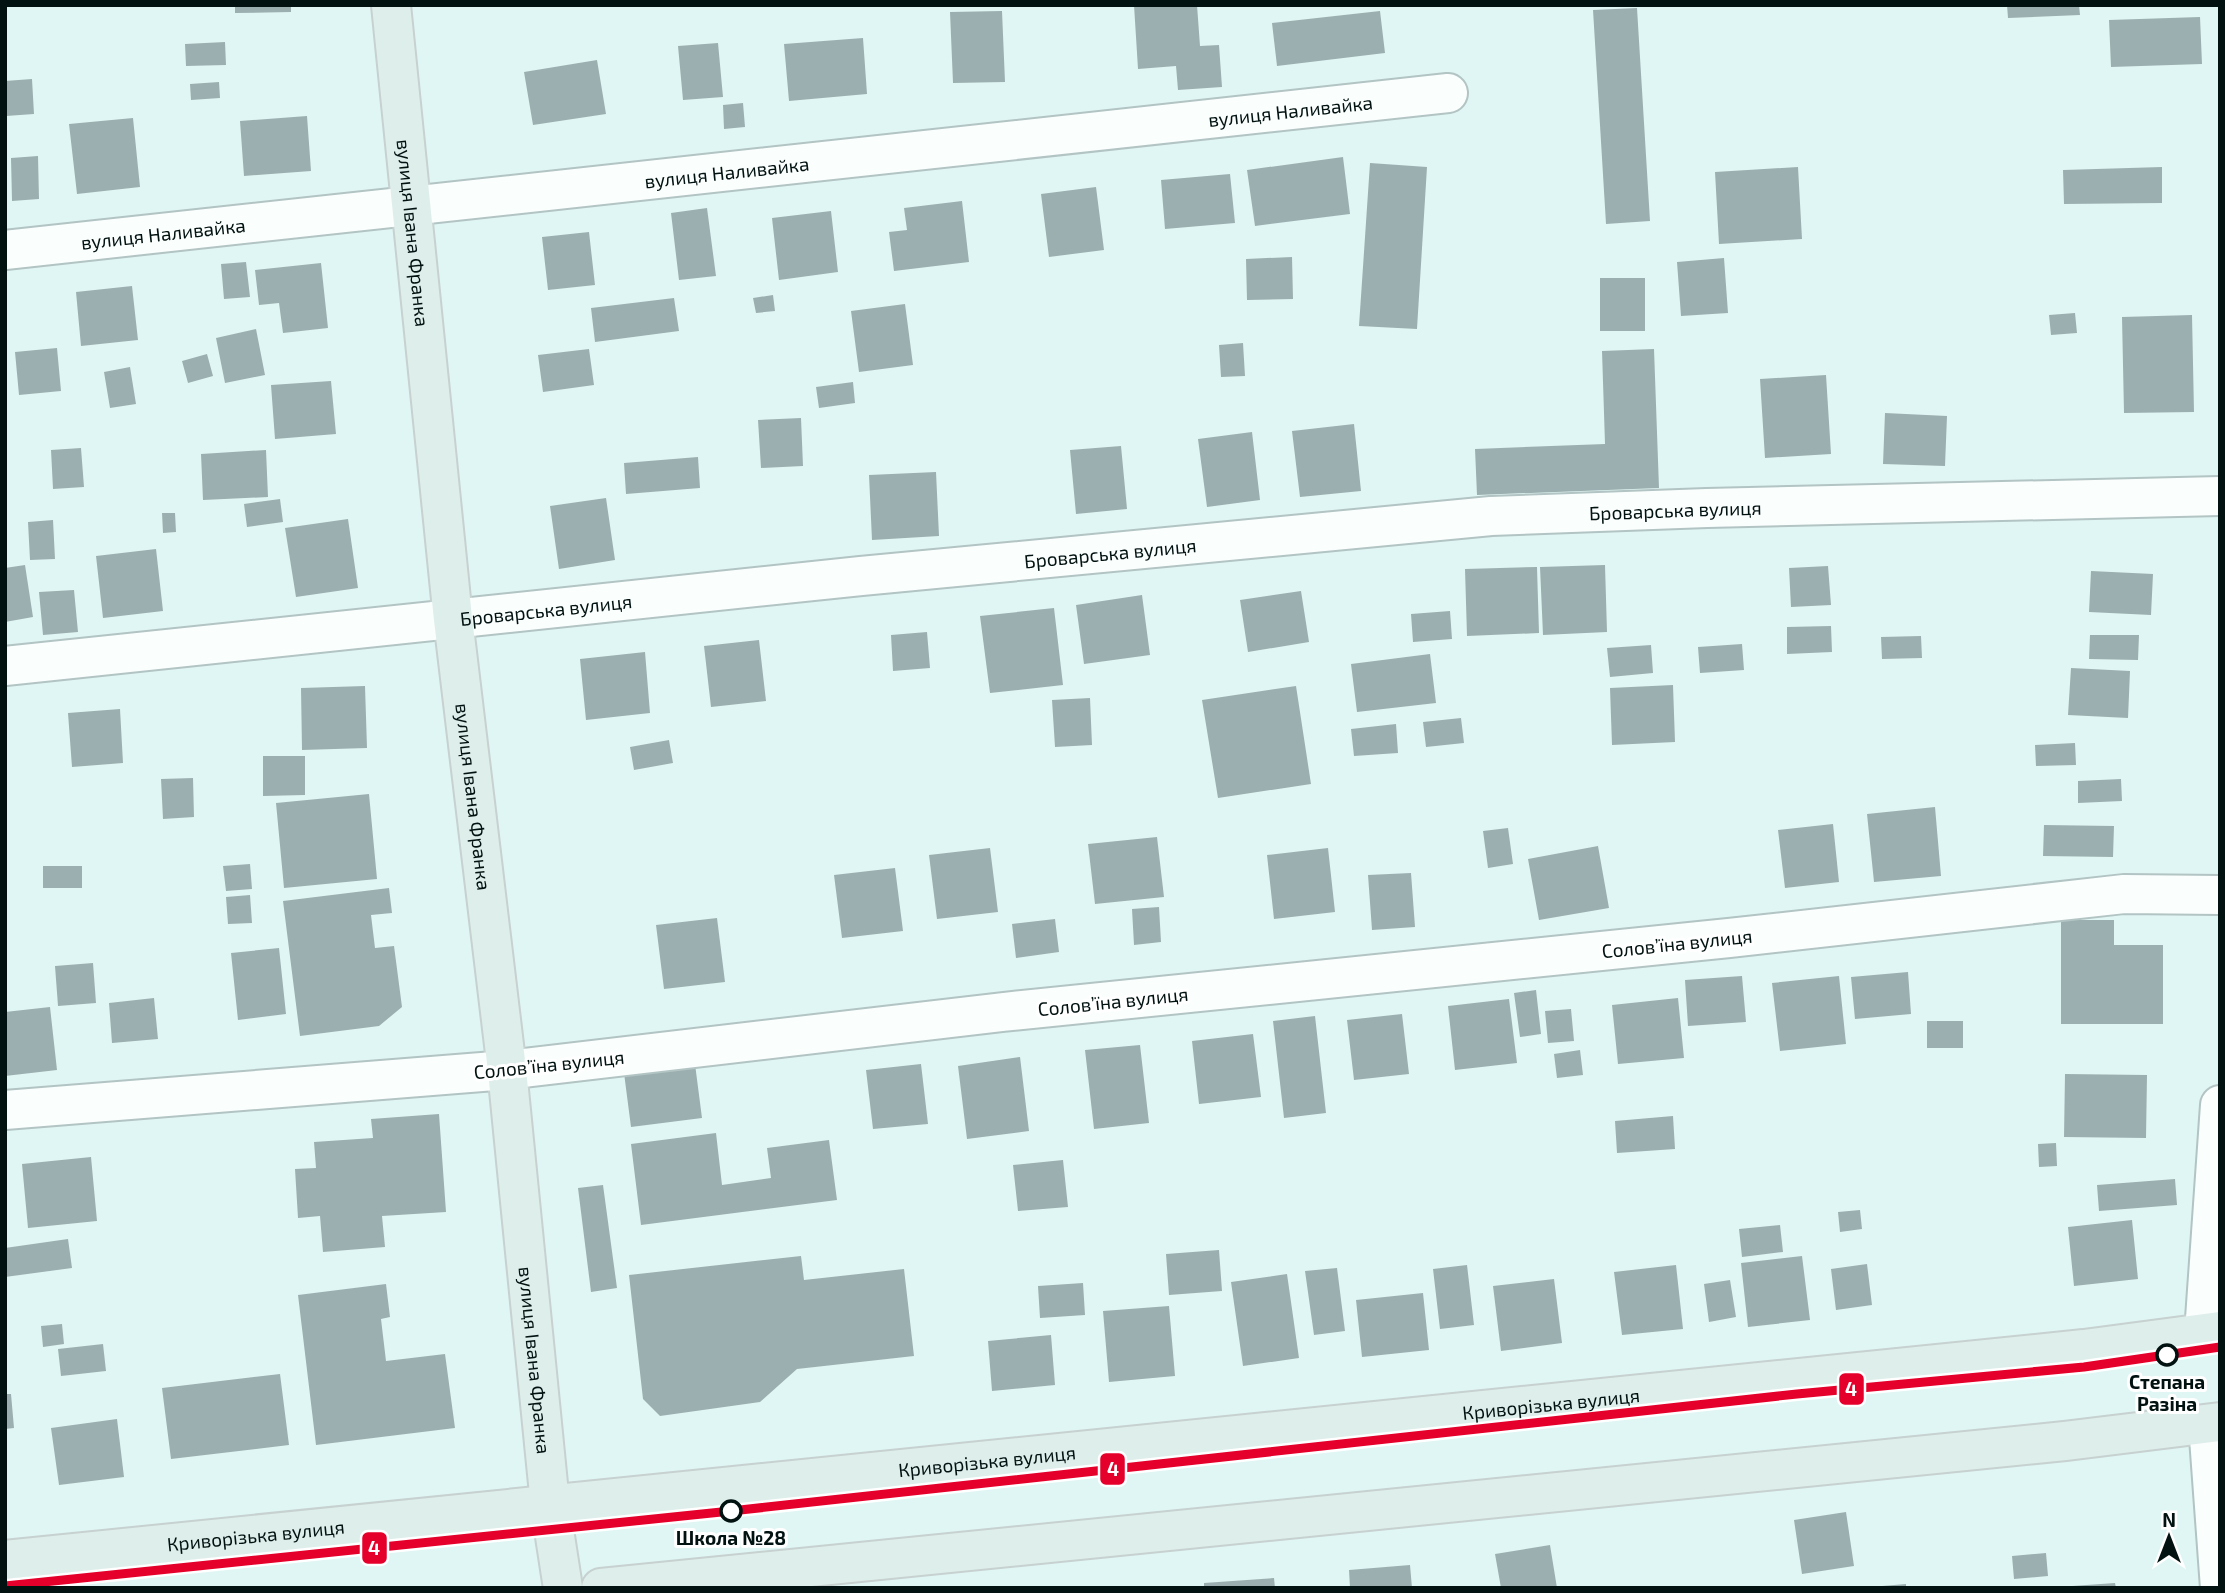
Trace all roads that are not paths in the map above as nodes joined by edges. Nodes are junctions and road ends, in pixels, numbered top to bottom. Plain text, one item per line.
1 (391, 5) edge
2 (1448, 93) dead end
3 (411, 205) junction
4 (5, 250) edge
5 (2220, 496) edge
6 (453, 619) junction
7 (5, 666) edge
8 (2220, 895) edge
9 (507, 1070) junction
10 (2220, 1105) edge
11 (5, 1110) edge
12 (2212, 1332) edge
13 (2214, 1423) edge
14 (550, 1504) junction
15 (5, 1560) edge
16 (845, 1576) edge
17 (563, 1588) edge
18 (601, 1588) edge
19 (2220, 1588) edge

1 - 3 main road, вулиця Івана Франка
2 - 3 street, вулиця Наливайка
3 - 4 street, вулиця Наливайка
3 - 6 main road, вулиця Івана Франка
5 - 6 street, Броварська вулиця
6 - 7 street, Броварська вулиця
6 - 9 main road, вулиця Івана Франка
8 - 9 street, Соловʼїна вулиця
9 - 11 street, Соловʼїна вулиця
9 - 14 main road, вулиця Івана Франка
10 - 12 street
12 - 14 main road, Криворізька вулиця
13 - 16 main road
13 - 19 street
14 - 15 main road, Криворізька вулиця
14 - 17 main road, вулиця Івана Франка
16 - 18 main road

